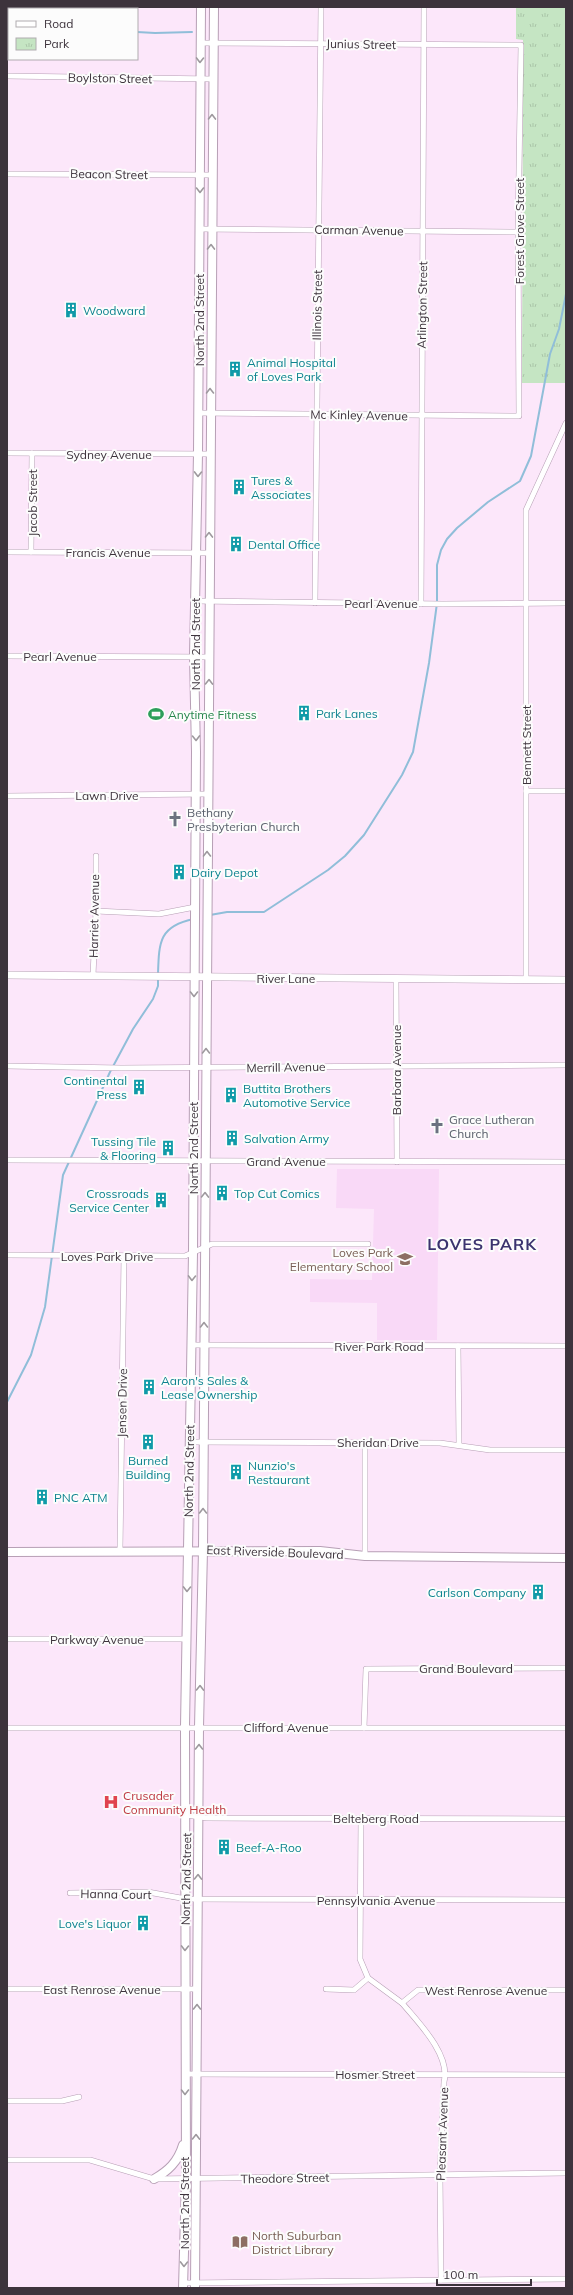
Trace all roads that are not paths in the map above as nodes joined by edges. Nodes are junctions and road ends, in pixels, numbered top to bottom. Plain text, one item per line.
1 (200, 7) edge
2 (214, 7) edge
3 (321, 7) edge
4 (424, 7) edge
5 (200, 43) junction
6 (213, 43) junction
7 (321, 44) junction
8 (423, 44) junction
9 (521, 45) joint
10 (7, 76) edge
11 (200, 79) junction
12 (213, 79) junction
13 (7, 174) edge
14 (200, 175) junction
15 (212, 175) junction
16 (200, 229) junction
17 (211, 229) junction
18 (318, 230) junction
19 (423, 231) junction
20 (518, 232) junction
21 (198, 413) junction
22 (210, 413) junction
23 (316, 414) junction
24 (420, 415) junction
25 (519, 416) joint
26 (566, 423) edge
27 (7, 453) edge
28 (32, 453) junction
29 (198, 454) junction
30 (210, 454) junction
31 (7, 552) edge
32 (31, 552) junction
33 (196, 553) junction
34 (209, 553) junction
35 (195, 601) junction
36 (210, 602) junction
37 (315, 603) junction
38 (527, 603) junction
39 (566, 603) edge
40 (421, 604) junction
41 (7, 656) edge
42 (194, 656) junction
43 (209, 657) junction
44 (526, 791) junction
45 (566, 791) edge
46 (196, 794) junction
47 (208, 794) junction
48 (7, 796) edge
49 (96, 856) dead end
50 (195, 908) junction
51 (96, 911) junction
52 (7, 975) edge
53 (92, 975) junction
54 (194, 977) junction
55 (207, 978) junction
56 (396, 979) junction
57 (526, 980) junction
58 (566, 980) edge
59 (566, 1065) edge
60 (7, 1066) edge
61 (396, 1066) junction
62 (194, 1067) junction
63 (206, 1067) junction
64 (7, 1160) edge
65 (206, 1160) junction
66 (193, 1161) junction
67 (397, 1162) junction
68 (566, 1162) edge
69 (368, 1244) dead end
70 (204, 1248) junction
71 (193, 1253) junction
72 (7, 1255) edge
73 (124, 1256) junction
74 (191, 1345) junction
75 (204, 1345) junction
76 (458, 1346) junction
77 (566, 1346) edge
78 (190, 1442) junction
79 (204, 1442) junction
80 (365, 1442) junction
81 (459, 1444) junction
82 (566, 1450) edge
83 (120, 1550) junction
84 (187, 1550) junction
85 (203, 1550) junction
86 (7, 1552) edge
87 (365, 1556) junction
88 (566, 1558) edge
89 (7, 1639) edge
90 (186, 1639) junction
91 (186, 1667) junction
92 (201, 1667) junction
93 (566, 1668) edge
94 (185, 1727) junction
95 (199, 1727) junction
96 (7, 1728) edge
97 (364, 1728) junction
98 (566, 1728) edge
99 (186, 1815) junction
100 (199, 1816) junction
101 (361, 1818) junction
102 (566, 1819) edge
103 (70, 1893) dead end
104 (186, 1899) junction
105 (198, 1899) junction
106 (566, 1900) edge
107 (359, 1901) junction
108 (368, 1978) junction
109 (7, 1989) edge
110 (185, 1989) junction
111 (197, 1989) junction
112 (326, 1989) dead end
113 (566, 1990) edge
114 (402, 2003) junction
115 (185, 2074) junction
116 (197, 2074) junction
117 (446, 2074) junction
118 (566, 2074) edge
119 (80, 2097) dead end
120 (7, 2101) edge
121 (184, 2139) junction
122 (7, 2160) edge
123 (566, 2173) edge
124 (440, 2175) junction
125 (154, 2179) junction
126 (186, 2179) junction
127 (196, 2179) junction
128 (566, 2279) edge
129 (441, 2280) junction
130 (184, 2286) edge
131 (195, 2286) edge

1 - 5 main road, North 2nd Street
2 - 6 main road, North 2nd Street
3 - 7 street, Illinois Street
4 - 8 street, Arlington Street
5 - 6 street, Junius Street
5 -> 11 main road, North 2nd Street
6 - 7 street, Junius Street
6 - 12 main road, North 2nd Street
7 - 8 street, Junius Street
7 - 18 street, Illinois Street
8 - 9 street, Junius Street
8 - 19 street, Arlington Street
9 - 20 street, Forest Grove Street
10 - 11 street, Boylston Street
11 - 12 street, Boylston Street
11 - 14 main road, North 2nd Street
15 -> 12 main road, North 2nd Street
13 - 14 street, Beacon Street
14 - 15 street, Beacon Street
14 -> 16 main road, North 2nd Street
15 - 17 main road, North 2nd Street
16 - 17 street, Carman Avenue
16 - 21 main road, North 2nd Street
17 - 18 street, Carman Avenue
22 -> 17 main road, North 2nd Street
18 - 19 street, Carman Avenue
18 - 23 street, Illinois Street
19 - 20 street, Carman Avenue
19 - 24 street, Arlington Street
20 - 25 street, Forest Grove Street
21 - 22 street, Mc Kinley Avenue
21 - 29 main road, North 2nd Street
22 - 23 street, Mc Kinley Avenue
22 - 30 main road, North 2nd Street
23 - 24 street, Mc Kinley Avenue
23 - 37 street, Illinois Street
24 - 25 street, Mc Kinley Avenue
24 - 40 street, Arlington Street
26 - 38 street, Bennett Street
27 - 28 street, Sydney Avenue
28 - 29 street, Sydney Avenue
28 - 32 street, Jacob Street
29 - 30 street, Sydney Avenue
29 -> 33 main road, North 2nd Street
34 -> 30 main road, North 2nd Street
31 - 32 street, Francis Avenue
32 - 33 street, Francis Avenue
33 - 34 street, Francis Avenue
33 - 35 main road, North 2nd Street
34 - 36 main road, North 2nd Street
35 - 36 street, Pearl Avenue
35 - 42 main road, North 2nd Street
36 - 37 street, Pearl Avenue
36 - 43 main road, North 2nd Street
37 - 40 street, Pearl Avenue
38 - 39 street, Pearl Avenue
38 - 40 street, Pearl Avenue
38 - 44 street, Bennett Street
41 - 42 street, Pearl Avenue
42 - 43 street, Pearl Avenue
42 -> 46 main road, North 2nd Street
47 -> 43 main road, North 2nd Street
44 - 45 street
44 - 57 street, Bennett Street
46 - 47 street, Lawn Drive
46 - 48 street, Lawn Drive
46 - 50 main road, North 2nd Street
55 -> 47 main road, North 2nd Street
49 - 51 street, Harriet Avenue
50 - 51 street
50 - 54 main road, North 2nd Street
51 - 53 street, Harriet Avenue
52 - 53 street, River Lane
53 - 54 street, River Lane
54 - 55 street, River Lane
54 -> 62 main road, North 2nd Street
55 - 56 street, River Lane
63 -> 55 main road, North 2nd Street
56 - 57 street, River Lane
56 - 61 street, Barbara Avenue
57 - 58 street, River Lane
59 - 61 street, Merrill Avenue
60 - 62 street, Merrill Avenue
61 - 63 street, Merrill Avenue
61 - 67 street, Barbara Avenue
62 - 63 street, Merrill Avenue
62 - 66 main road, North 2nd Street
63 - 65 main road, North 2nd Street
64 - 66 street, Grand Avenue
65 - 66 street, Grand Avenue
65 - 67 street, Grand Avenue
70 -> 65 main road, North 2nd Street
66 - 71 main road, North 2nd Street
67 - 68 street, Grand Avenue
69 - 70 street, Loves Park Drive
70 - 71 street, Loves Park Drive
75 -> 70 main road, North 2nd Street
71 - 73 street, Loves Park Drive
71 -> 74 main road, North 2nd Street
72 - 73 street, Loves Park Drive
73 - 83 street, Jensen Drive
74 - 75 street, River Park Road
74 - 78 main road, North 2nd Street
75 - 76 street, River Park Road
75 - 79 main road, North 2nd Street
76 - 77 street, River Park Road
76 - 81 street
78 - 79 street, Sheridan Drive
78 - 84 main road, North 2nd Street
79 - 80 street, Sheridan Drive
85 -> 79 main road, North 2nd Street
80 - 81 street, Sheridan Drive
80 - 87 street
81 - 82 street, Sheridan Drive
83 - 84 main road, East Riverside Boulevard
83 - 86 main road, East Riverside Boulevard
84 - 85 main road, East Riverside Boulevard
84 -> 90 main road, North 2nd Street
85 - 87 main road, East Riverside Boulevard
85 - 92 main road, North 2nd Street
87 - 88 main road, East Riverside Boulevard
89 - 90 street, Parkway Avenue
90 - 91 main road, North 2nd Street
91 - 92 main road
91 - 94 main road, North 2nd Street
95 -> 92 main road, North 2nd Street
93 - 97 street, Grand Boulevard
94 - 95 street, Clifford Avenue
94 - 96 street, Clifford Avenue
94 - 99 main road, North 2nd Street
95 - 97 street, Clifford Avenue
100 -> 95 main road, North 2nd Street
97 - 98 street, Clifford Avenue
99 - 100 street, Belteberg Road
99 - 104 main road, North 2nd Street
100 - 101 street, Belteberg Road
105 -> 100 main road, North 2nd Street
101 - 102 street, Belteberg Road
101 - 107 street
103 - 104 street, Hanna Court
104 - 105 street, Pennsylvania Avenue
104 -> 110 main road, North 2nd Street
105 - 107 street, Pennsylvania Avenue
105 - 111 main road, North 2nd Street
106 - 107 street, Pennsylvania Avenue
107 - 108 street
108 - 112 street
108 - 114 street
109 - 110 street, East Renrose Avenue
110 - 111 street, East Renrose Avenue
110 - 115 main road, North 2nd Street
116 -> 111 main road, North 2nd Street
113 - 114 street, West Renrose Avenue
114 - 117 street, Pleasant Avenue
115 - 116 street, Hosmer Street
115 -> 121 main road, North 2nd Street
116 - 117 street, Hosmer Street
127 -> 116 main road, North 2nd Street
117 - 118 street, Hosmer Street
117 - 124 street, Pleasant Avenue
119 - 120 street
121 - 125 main road
121 - 126 main road, North 2nd Street
122 - 125 street, Theodore Street
123 - 124 street, Theodore Street
124 - 127 street, Theodore Street
124 - 129 street, Pleasant Avenue
125 - 126 street, Theodore Street
126 - 127 street, Theodore Street
126 -> 130 main road, North 2nd Street
127 - 131 main road, North 2nd Street
128 - 129 street
129 - 131 street
130 - 131 street

